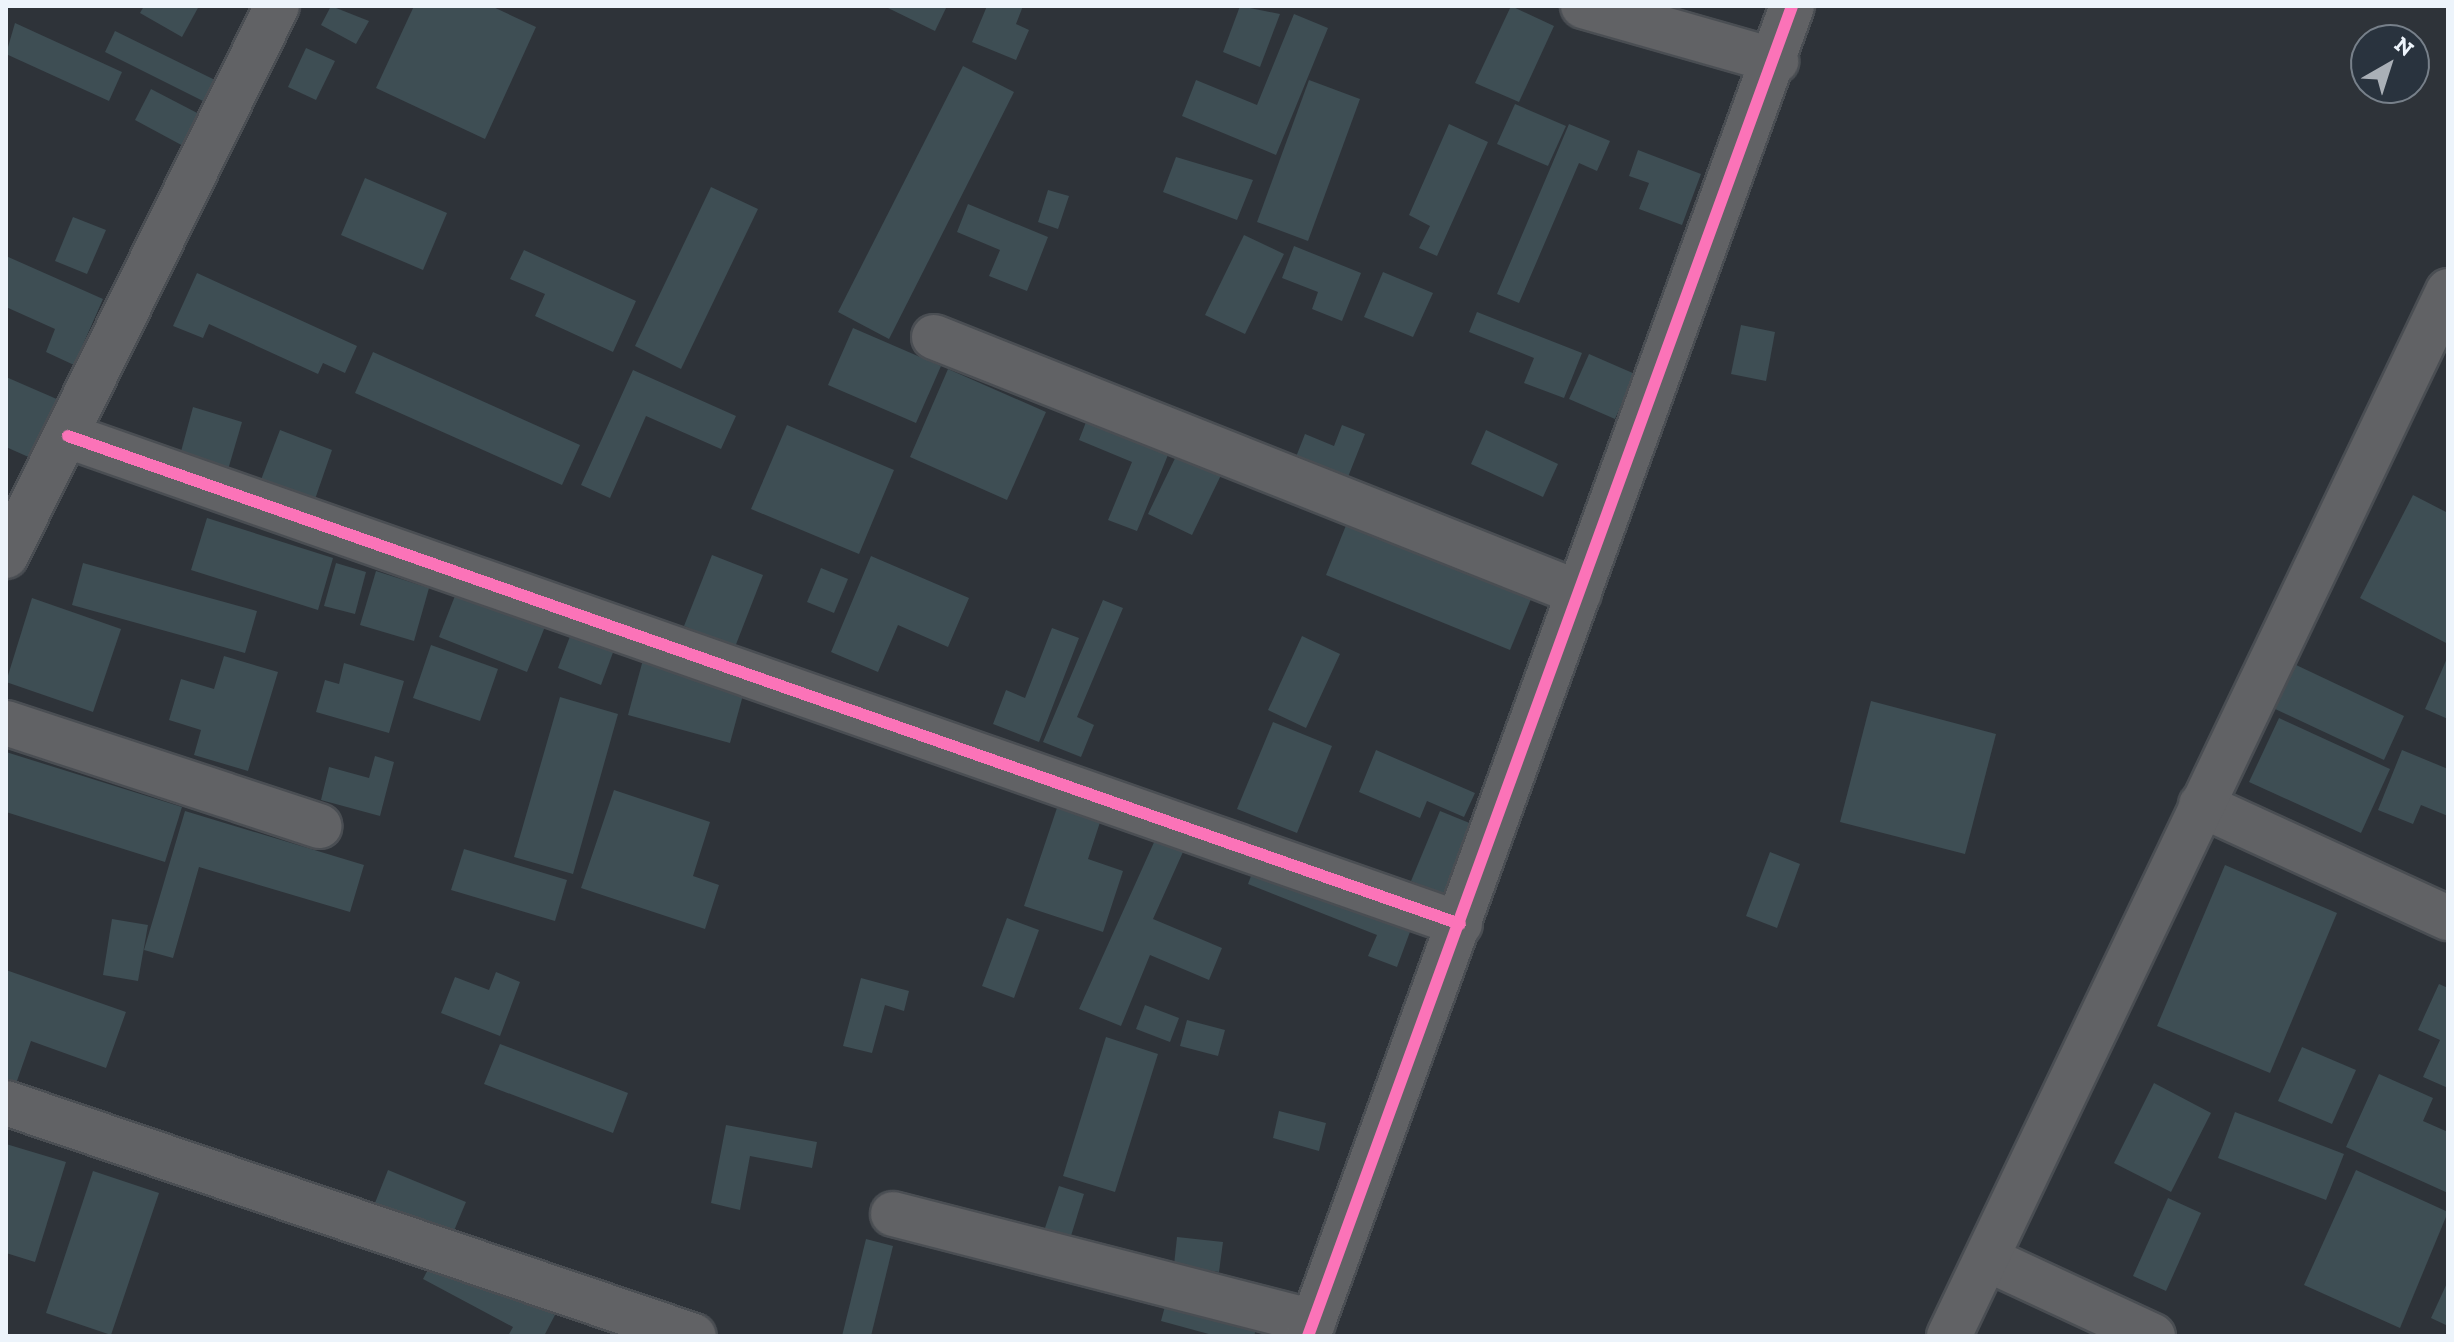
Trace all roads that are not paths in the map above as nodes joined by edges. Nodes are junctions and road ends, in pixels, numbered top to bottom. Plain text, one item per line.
1 (277, 6) edge
2 (1583, 6) edge
3 (1792, 6) edge
4 (1776, 61) junction
5 (2448, 291) edge
6 (934, 337) dead end
7 (2432, 373) edge
8 (68, 436) junction
9 (6, 556) edge
10 (1579, 593) junction
11 (6, 723) edge
12 (2201, 805) junction
13 (319, 826) dead end
14 (2448, 918) edge
15 (1460, 924) junction
16 (6, 1103) edge
17 (893, 1214) dead end
18 (1987, 1259) junction
19 (1310, 1329) edge
20 (694, 1336) edge
21 (1949, 1336) edge
22 (2153, 1336) edge

1 - 8 street
2 - 4 street
3 - 4 street
4 - 10 street
5 - 7 street
6 - 10 street
7 - 12 street
8 - 9 street
8 - 15 street
10 - 15 street
11 - 13 street
12 - 14 street
12 - 18 street
15 - 19 street
16 - 20 street
17 - 19 street
18 - 21 street
18 - 22 street

